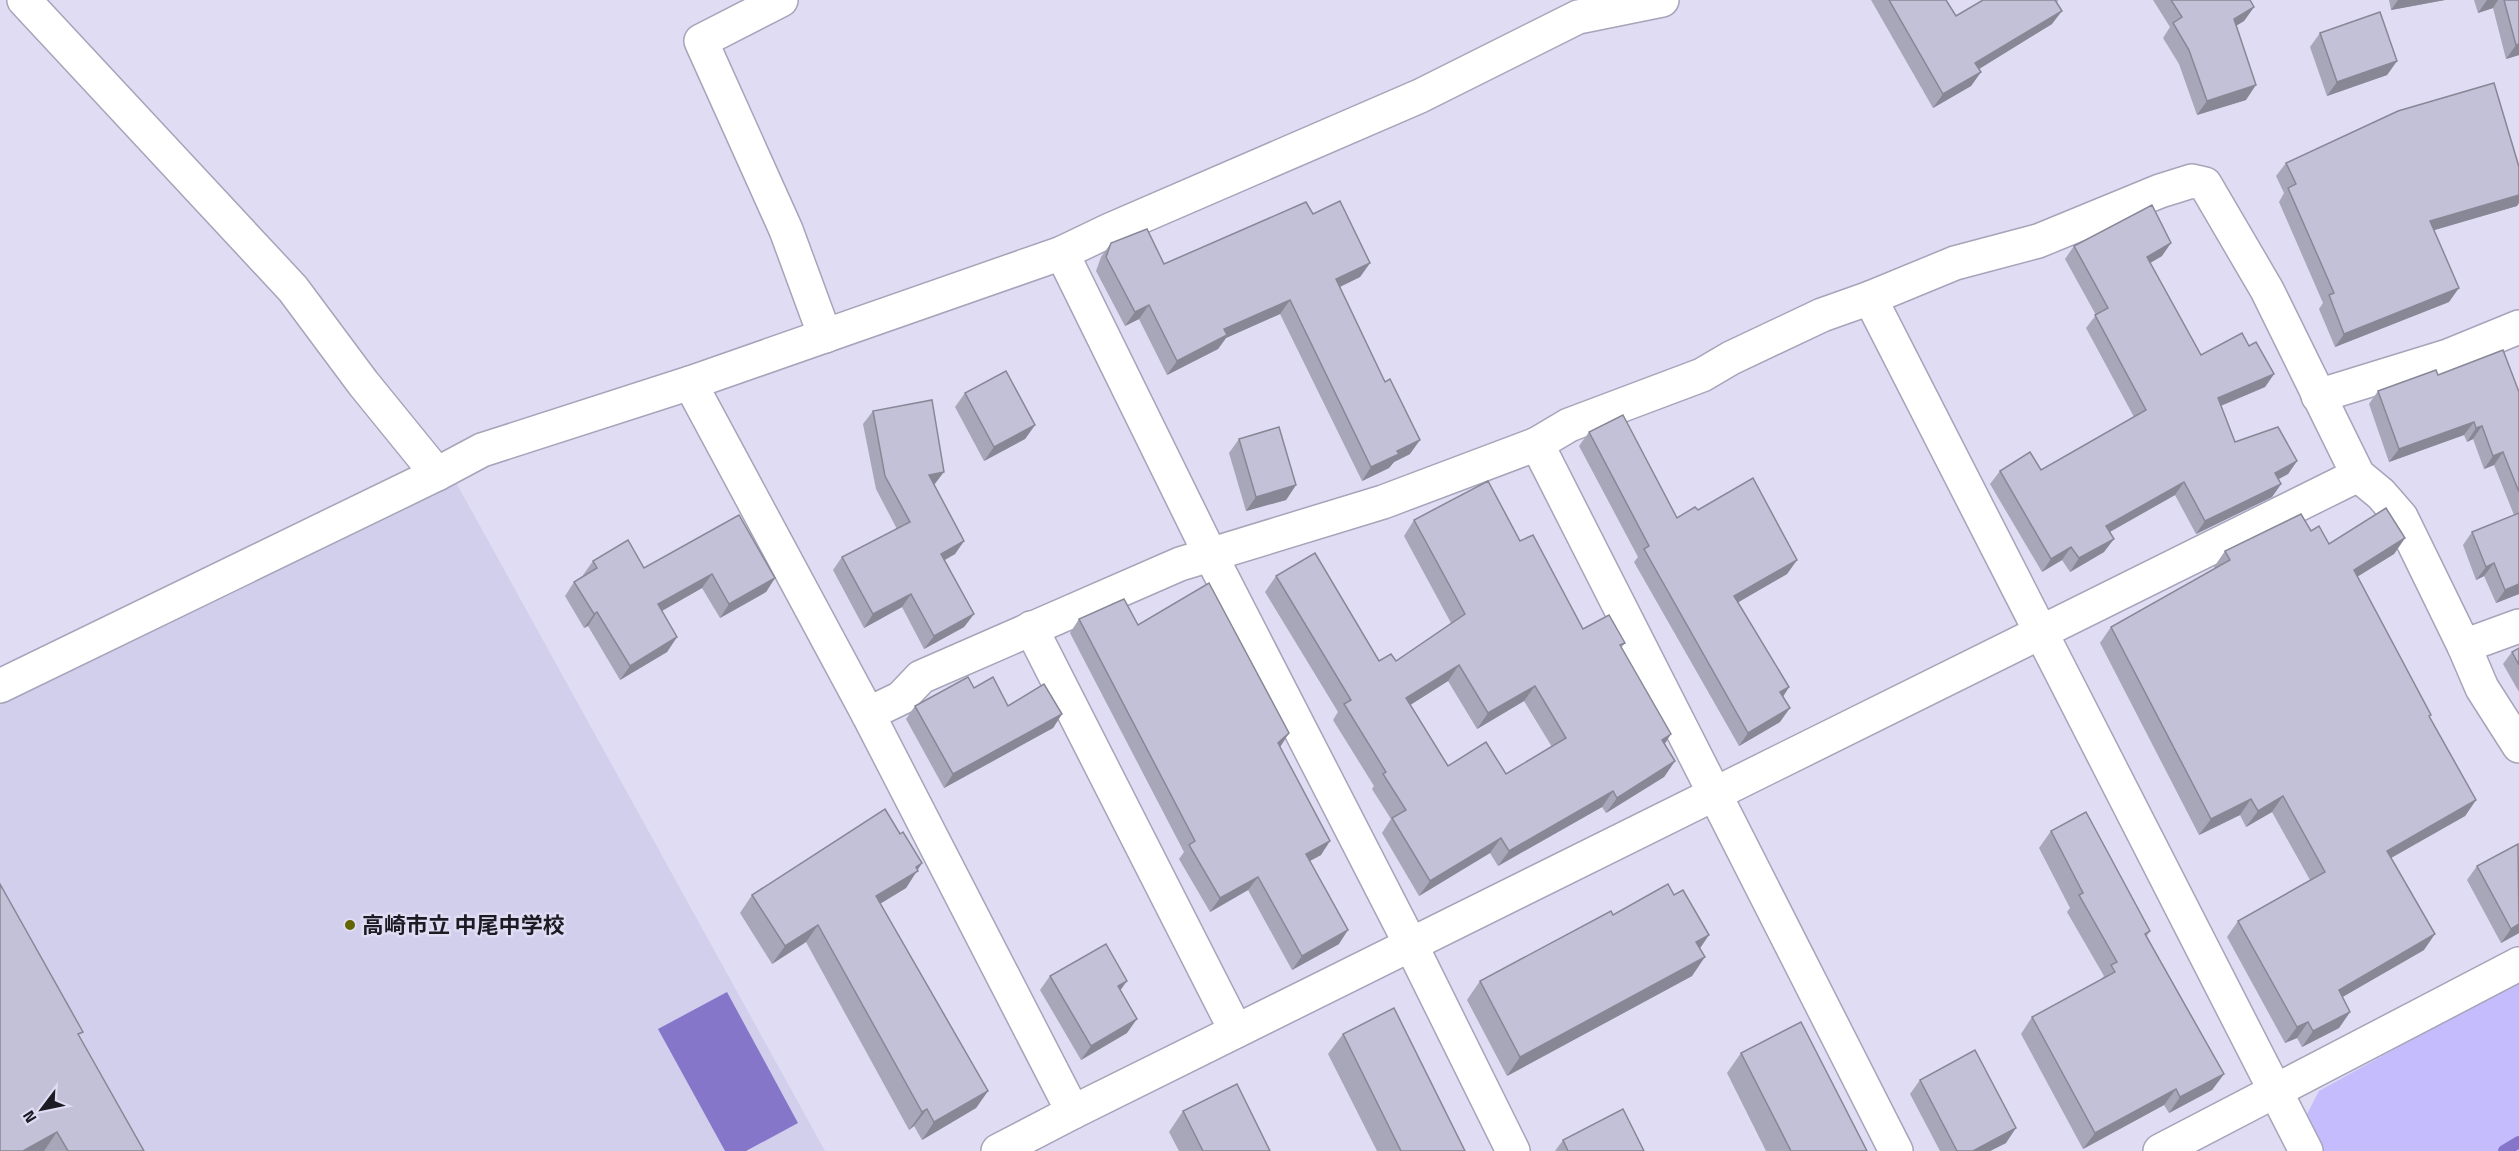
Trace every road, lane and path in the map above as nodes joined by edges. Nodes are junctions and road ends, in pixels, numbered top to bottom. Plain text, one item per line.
1 (12, 0) edge
2 (24, 0) edge
3 (782, 0) edge
4 (1662, 0) edge
5 (0, 6) edge
6 (1062, 254) junction
7 (1870, 298) junction
8 (2519, 327) edge
9 (825, 336) junction
10 (690, 382) junction
11 (2318, 396) junction
12 (1537, 444) junction
13 (437, 474) junction
14 (2358, 475) junction
15 (1210, 554) junction
16 (2519, 626) edge
17 (1031, 628) junction
18 (2041, 630) junction
19 (2464, 646) junction
20 (0, 686) edge
21 (868, 714) junction
22 (2519, 746) edge
23 (1714, 794) junction
24 (1411, 945) junction
25 (2519, 964) edge
26 (1236, 1031) junction
27 (2275, 1091) junction
28 (1073, 1112) junction
29 (998, 1151) edge
30 (1513, 1151) edge
31 (1896, 1151) edge
32 (2160, 1151) edge
33 (2306, 1151) edge

1 - 5 street
2 - 13 street
3 - 9 street
4 - 6 street
6 - 9 street
6 - 15 street
7 - 11 street
7 - 12 street
7 - 18 street
8 - 11 street
9 - 10 street
10 - 13 street
10 - 21 street
11 - 14 street
12 - 15 street
12 - 23 street
13 - 20 street
14 - 18 street
14 - 19 street
15 - 17 street
15 - 24 street
16 - 19 street
17 - 21 street
17 - 26 street
18 - 23 street
18 - 27 street
19 - 22 street
21 - 28 street
23 - 24 street
23 - 31 street
24 - 26 street
24 - 30 street
25 - 27 street
26 - 28 street
27 - 32 street
27 - 33 street
28 - 29 street

